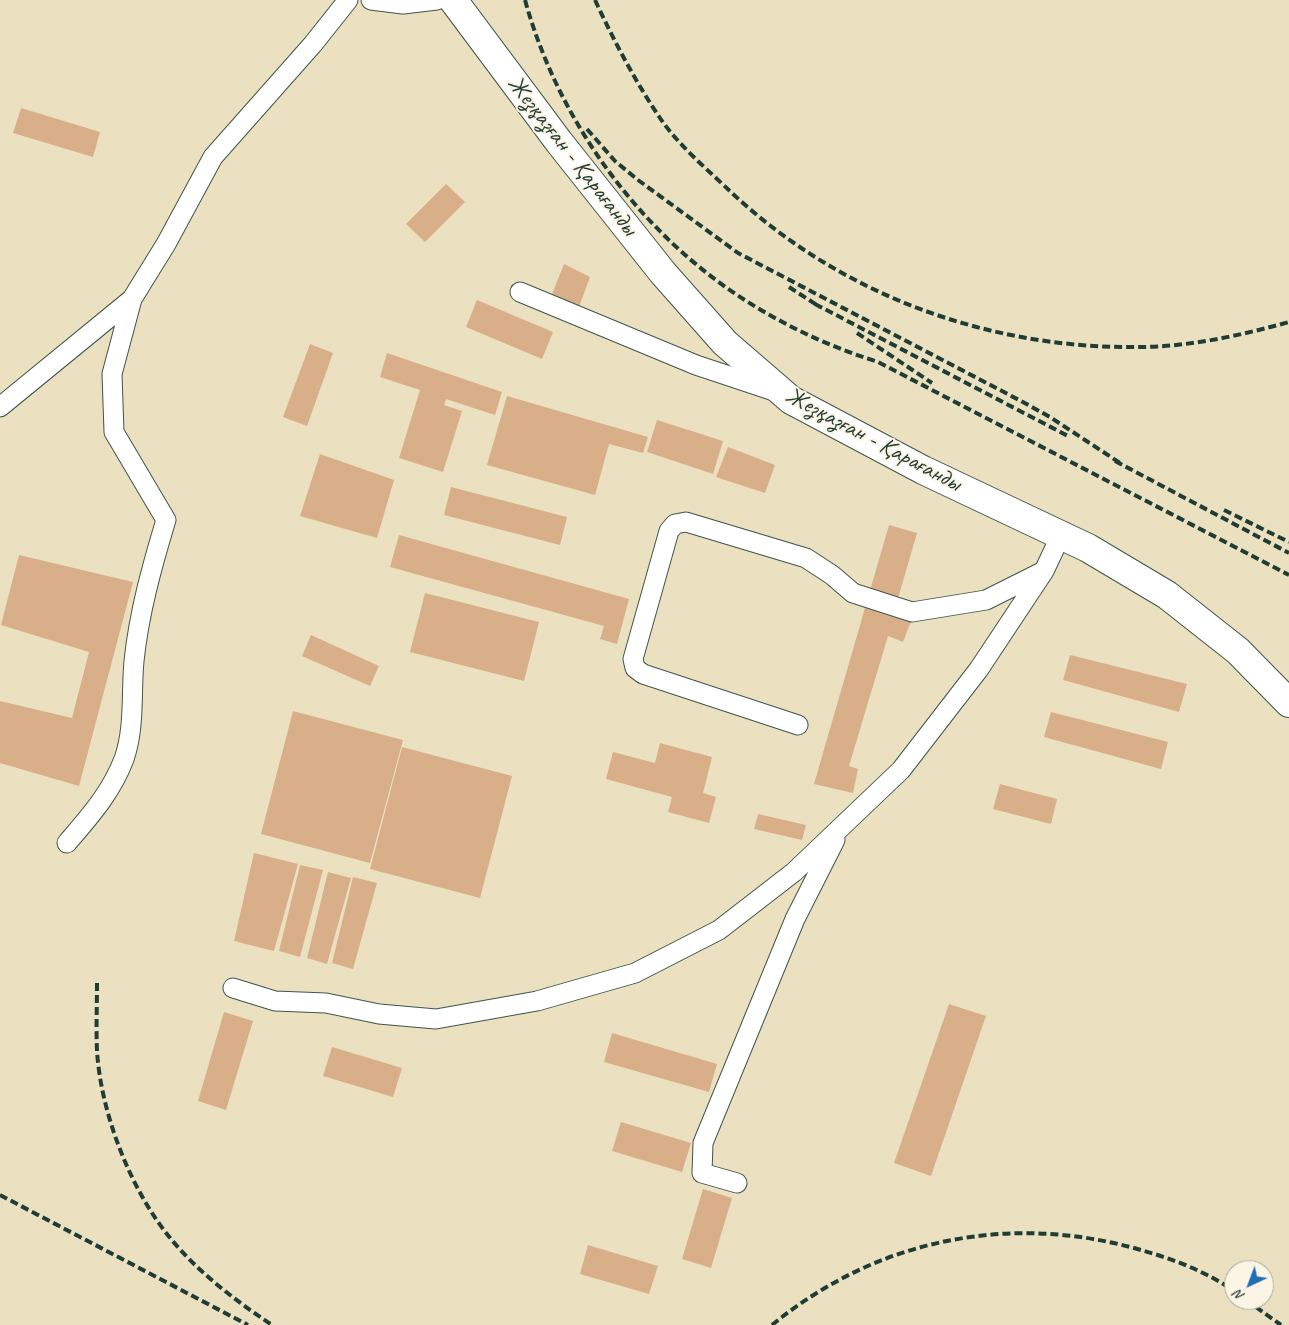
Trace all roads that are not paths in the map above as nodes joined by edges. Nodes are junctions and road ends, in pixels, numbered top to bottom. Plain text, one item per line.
1 (348, 0) edge
2 (371, 0) edge
3 (437, 0) edge
4 (453, 0) edge
5 (400, 2) edge
6 (520, 292) dead end
7 (132, 299) junction
8 (787, 396) junction
9 (0, 407) edge
10 (1061, 535) junction
11 (1044, 571) junction
12 (1289, 703) edge
13 (798, 725) dead end
14 (841, 828) junction
15 (67, 843) dead end
16 (233, 988) dead end
17 (737, 1183) dead end

1 - 7 lane
2 - 5 lane
3 - 5 lane
4 - 8 highway, Жезқазған - Қарағанды
6 - 8 lane
7 - 9 lane
7 - 15 lane
8 - 10 highway, Жезқазған - Қарағанды
10 - 11 lane
10 - 12 highway, Жезқазған - Қарағанды
11 - 13 lane
11 - 14 lane
14 - 16 lane
14 - 17 lane

